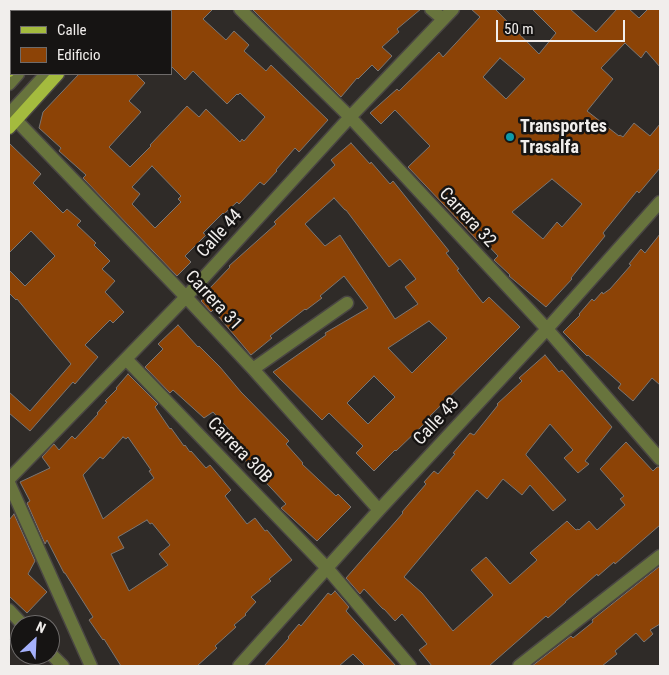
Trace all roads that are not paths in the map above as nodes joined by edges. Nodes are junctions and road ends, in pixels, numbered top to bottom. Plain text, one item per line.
1 (240, 9) edge
2 (431, 9) edge
3 (453, 9) edge
4 (444, 19) junction
5 (45, 75) edge
6 (57, 75) edge
7 (350, 117) junction
8 (11, 121) edge
9 (660, 202) edge
10 (186, 297) junction
11 (347, 303) dead end
12 (547, 329) junction
13 (126, 358) junction
14 (253, 370) junction
15 (660, 458) edge
16 (9, 481) edge
17 (379, 510) junction
18 (660, 556) edge
19 (327, 568) junction
20 (91, 666) edge
21 (239, 666) edge
22 (410, 666) edge
23 (519, 666) edge

1 - 7 street, Carrera 32
2 - 4 street
3 - 4 street, Calle 44
4 - 7 street, Calle 44
5 - 8 street
6 - 8 main road
7 - 10 street, Calle 44
7 - 12 street, Carrera 32
8 - 10 street, Carrera 31
9 - 12 street, Calle 43
10 - 13 street, Calle 44
10 - 14 street, Carrera 31
11 - 14 street
12 - 15 street, Carrera 32
12 - 17 street, Calle 43
13 - 16 street, Calle 44
13 - 19 street, Carrera 30B
14 - 17 street, Carrera 31
16 - 20 street
17 - 19 street, Calle 43
18 - 23 street
19 - 21 street, Calle 43
19 - 22 street

